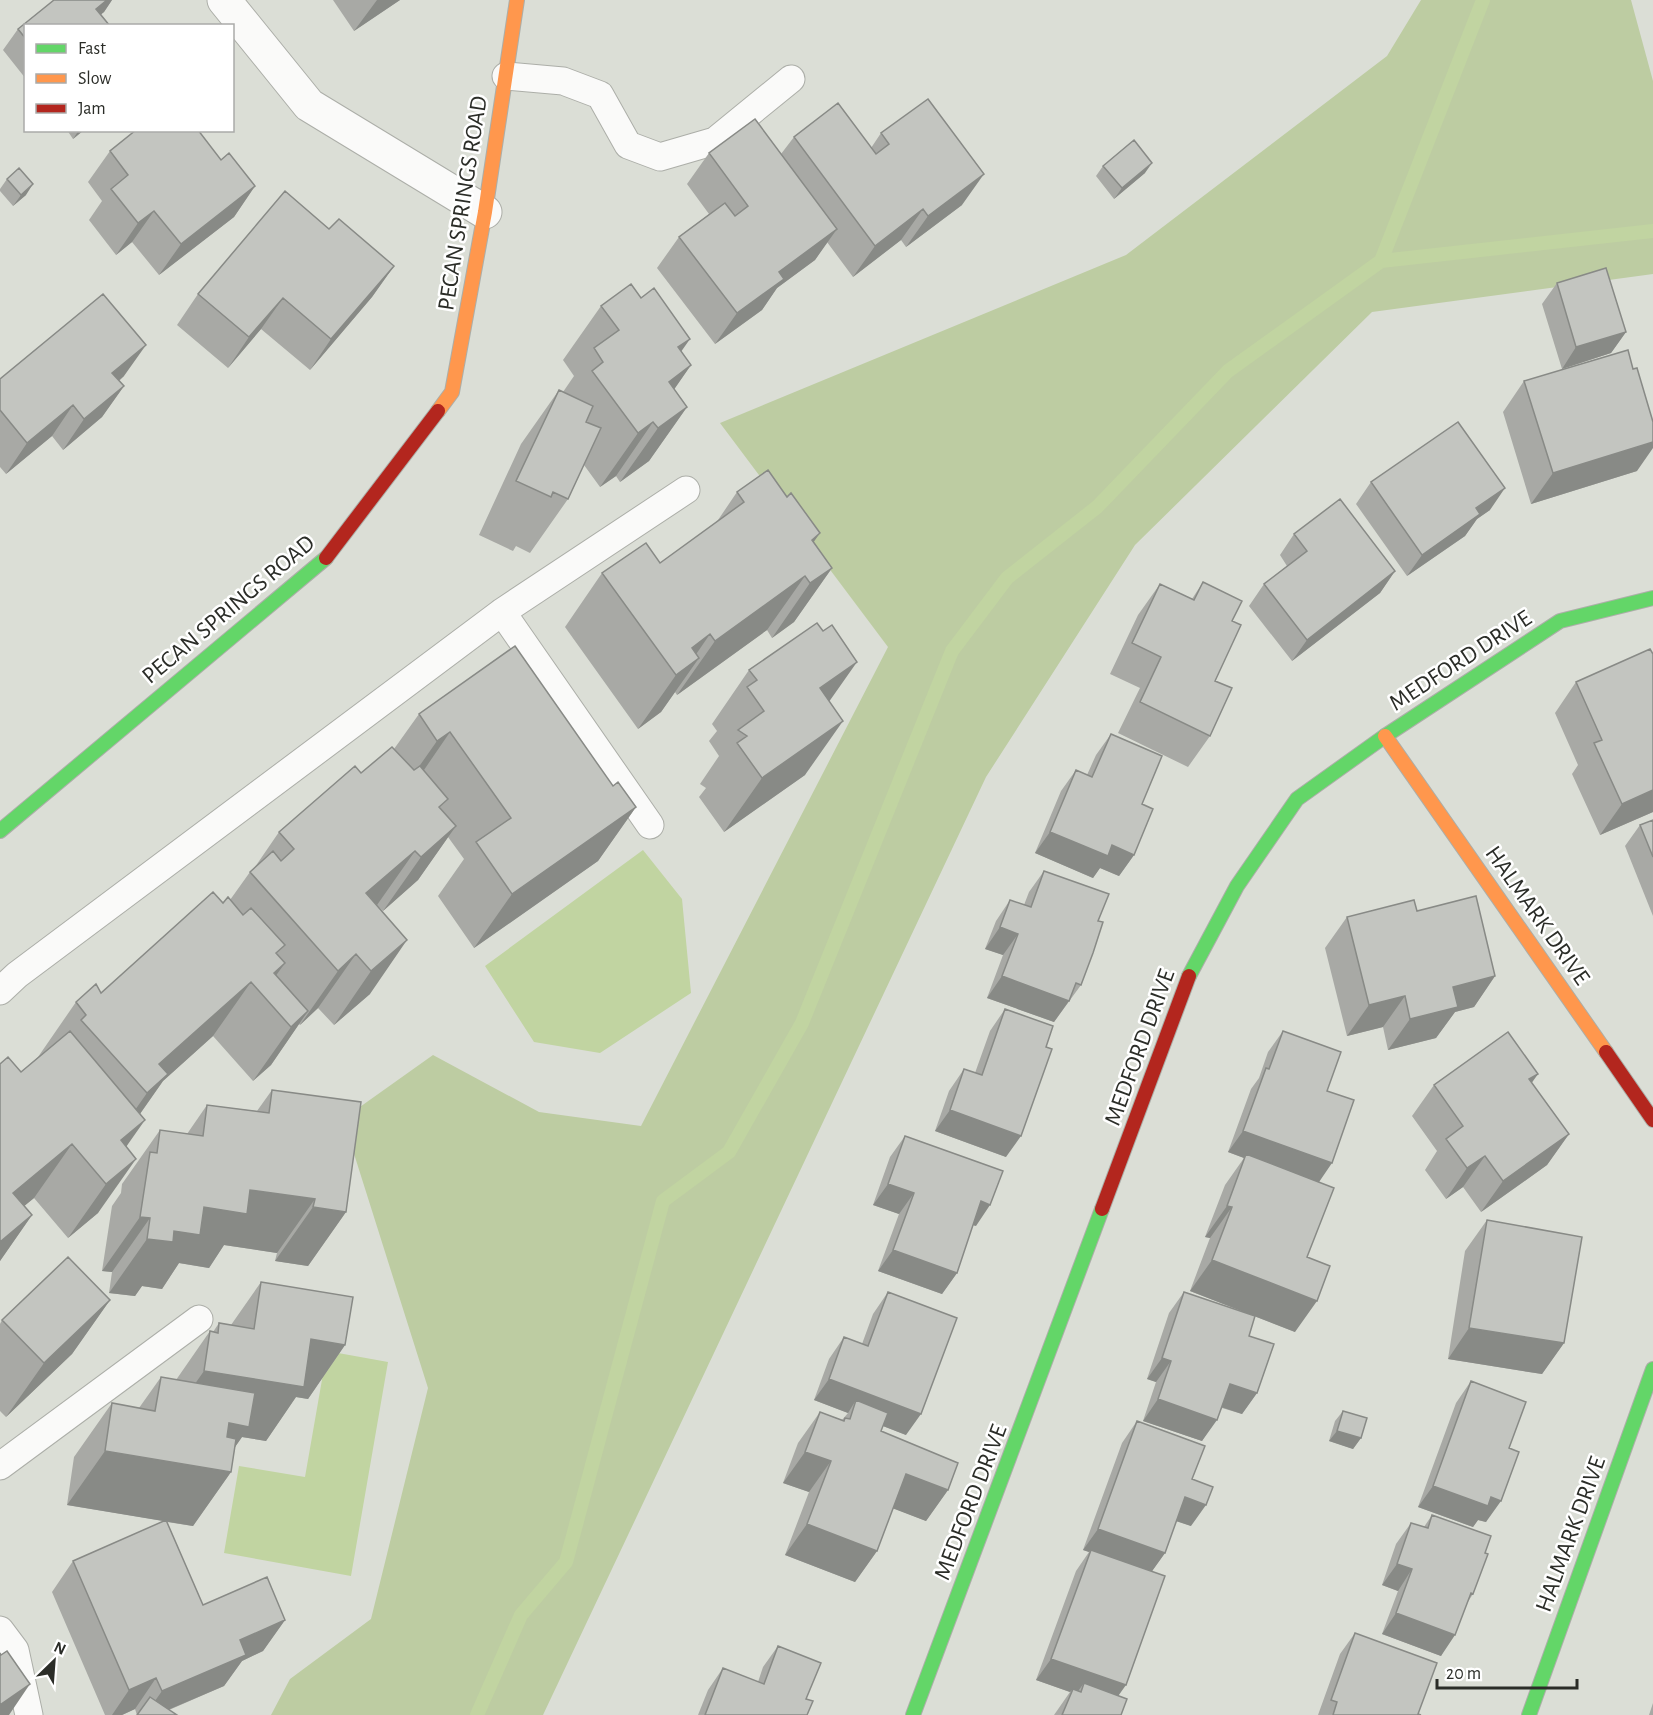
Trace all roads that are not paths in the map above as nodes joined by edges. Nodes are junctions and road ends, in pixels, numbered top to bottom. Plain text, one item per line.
1 (224, 0) edge
2 (517, 0) edge
3 (506, 76) junction
4 (791, 79) dead end
5 (485, 212) junction
6 (686, 490) dead end
7 (1653, 598) edge
8 (502, 612) junction
9 (1385, 736) junction
10 (650, 825) dead end
11 (0, 831) edge
12 (0, 991) edge
13 (1653, 1120) edge
14 (199, 1319) dead end
15 (1653, 1369) edge
16 (0, 1466) edge
17 (0, 1630) edge
18 (29, 1715) edge
19 (913, 1715) edge
20 (1529, 1715) edge

1 - 5 street
2 - 3 street, PECAN SPRINGS ROAD
3 - 4 lane
3 - 5 street, PECAN SPRINGS ROAD
5 - 11 street, PECAN SPRINGS ROAD
6 - 8 lane
7 - 9 street, MEDFORD DRIVE
8 - 10 lane
8 - 12 lane
9 - 13 street, HALMARK DRIVE
9 - 19 street, MEDFORD DRIVE
14 - 16 lane
15 - 20 street, HALMARK DRIVE
17 - 18 lane

